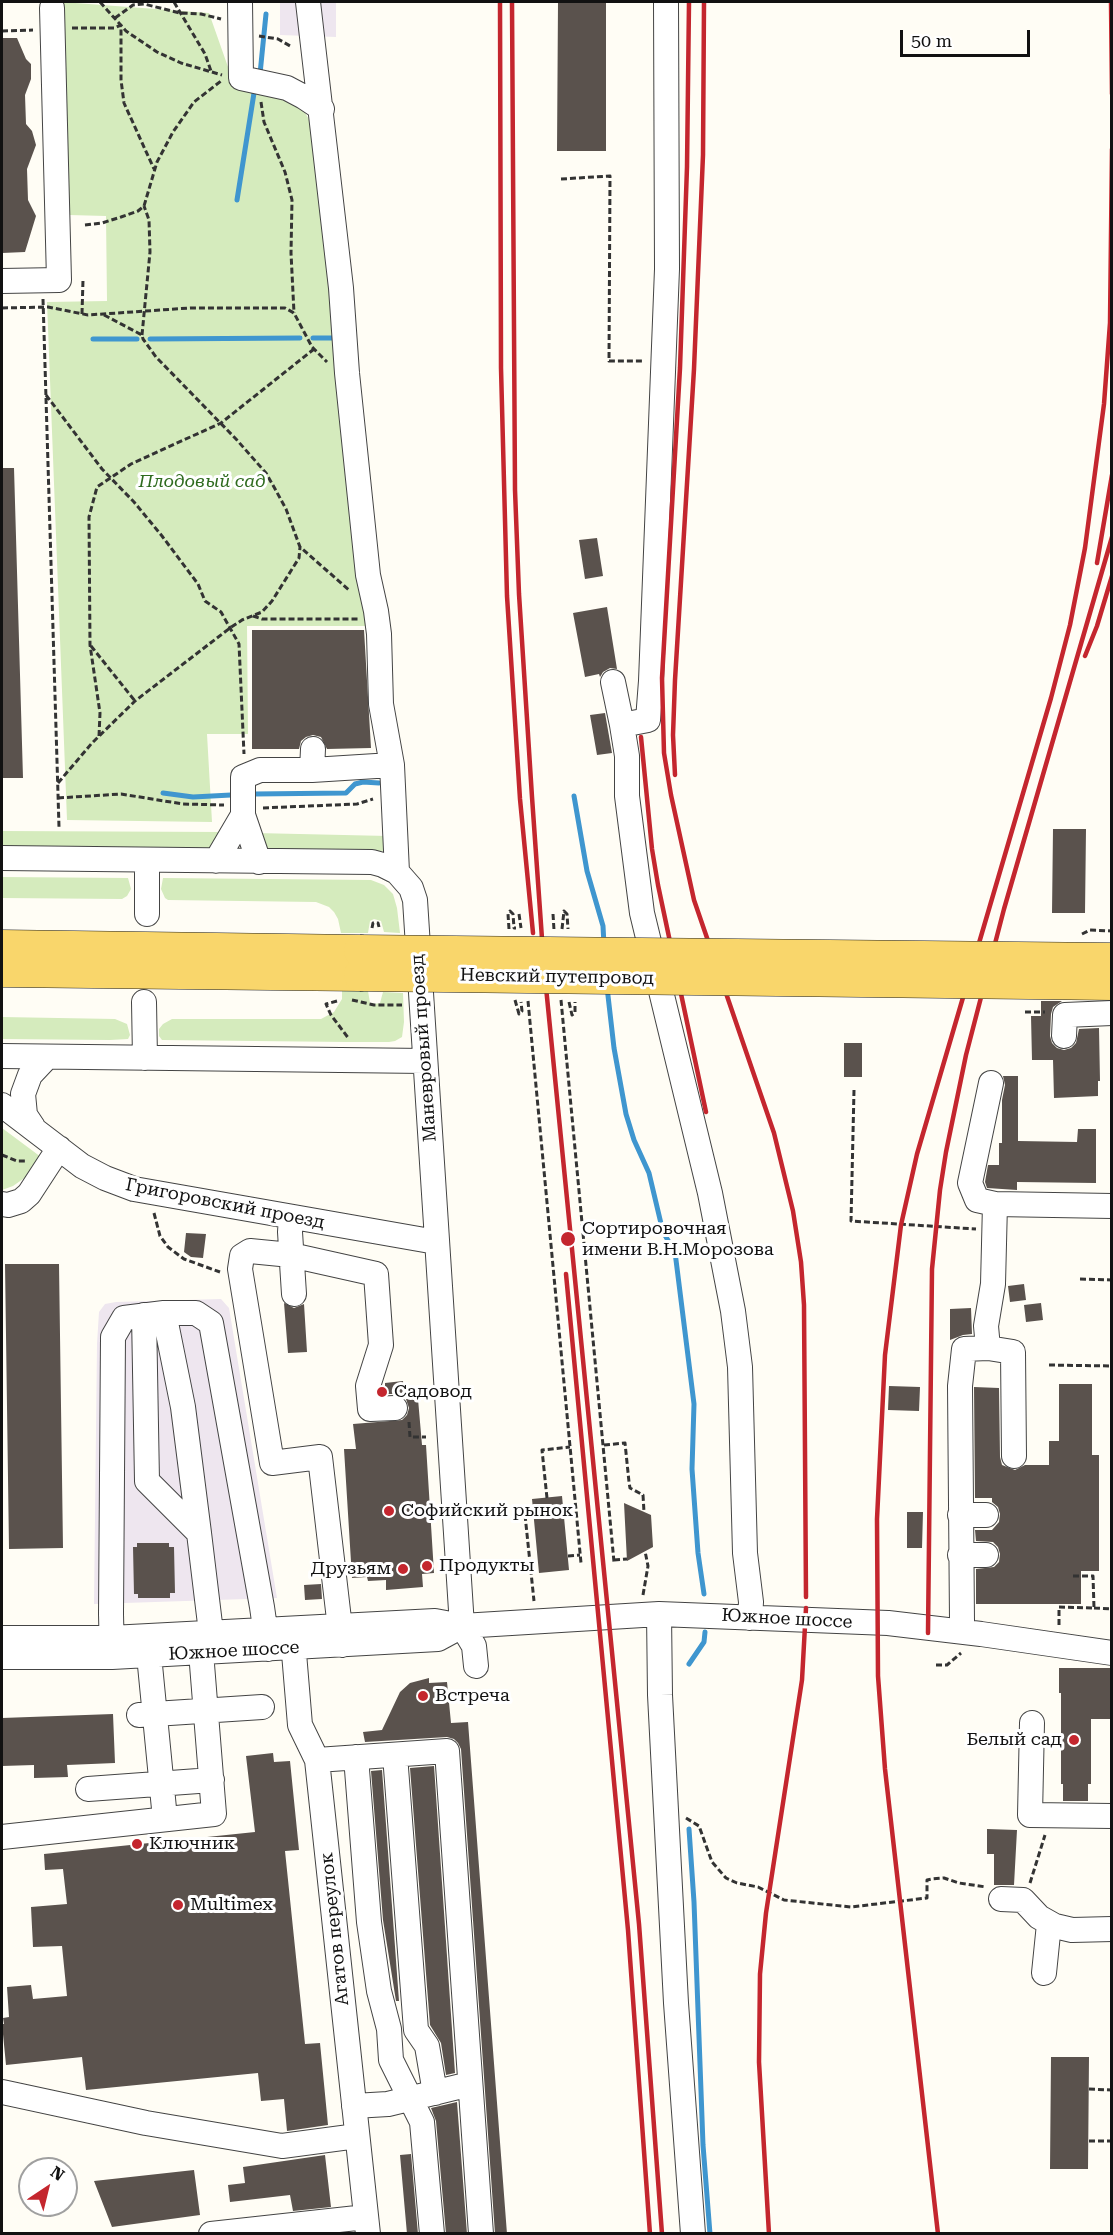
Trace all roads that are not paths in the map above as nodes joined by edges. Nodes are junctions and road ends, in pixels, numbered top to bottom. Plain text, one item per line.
1 (240, 2) edge
2 (308, 2) edge
3 (666, 2) edge
4 (52, 19) road end
5 (322, 109) junction
6 (2, 281) edge
7 (613, 682) dead end
8 (622, 725) junction
9 (392, 765) junction
10 (243, 815) junction
11 (2, 858) edge
12 (147, 860) junction
13 (216, 861) junction
14 (259, 862) junction
15 (397, 872) junction
16 (147, 915) dead end
17 (2, 946) edge
18 (1112, 959) edge
19 (394, 962) dead end
20 (419, 962) junction
21 (2, 971) edge
22 (353, 981) junction
23 (1112, 984) edge
24 (144, 1002) dead end
25 (1112, 1013) edge
26 (1064, 1036) dead end
27 (2, 1056) edge
28 (47, 1057) junction
29 (145, 1058) junction
30 (425, 1061) junction
31 (991, 1083) dead end
32 (2, 1105) edge
33 (33, 1127) junction
34 (59, 1148) junction
35 (2, 1204) edge
36 (995, 1204) junction
37 (1112, 1206) edge
38 (291, 1217) junction
39 (436, 1242) junction
40 (291, 1255) junction
41 (294, 1294) dead end
42 (154, 1314) junction
43 (988, 1348) junction
44 (395, 1408) dead end
45 (1014, 1456) dead end
46 (960, 1515) junction
47 (986, 1515) dead end
48 (199, 1533) junction
49 (960, 1555) junction
50 (986, 1555) dead end
51 (650, 1608) junction
52 (750, 1618) junction
53 (962, 1621) dead end
54 (462, 1626) junction
55 (341, 1636) junction
56 (2, 1638) edge
57 (293, 1638) junction
58 (267, 1640) junction
59 (209, 1646) junction
60 (112, 1647) junction
61 (1112, 1653) edge
62 (149, 1655) junction
63 (2, 1657) edge
64 (476, 1666) dead end
65 (262, 1707) dead end
66 (206, 1711) junction
67 (147, 1714) junction
68 (1032, 1723) dead end
69 (395, 1755) junction
70 (356, 1757) junction
71 (318, 1760) junction
72 (212, 1780) junction
73 (162, 1784) junction
74 (88, 1789) dead end
75 (1112, 1816) edge
76 (165, 1819) junction
77 (2, 1837) edge
78 (1012, 1900) road end
79 (1049, 1924) junction
80 (1112, 1929) edge
81 (1044, 1973) dead end
82 (470, 2084) junction
83 (2, 2092) edge
84 (435, 2092) junction
85 (410, 2099) junction
86 (354, 2106) junction
87 (357, 2136) junction
88 (367, 2225) edge
89 (211, 2234) edge
90 (432, 2234) edge
91 (481, 2234) edge
92 (693, 2234) edge

1 - 5 street
2 - 5 street
3 - 8 street
4 - 6 street
5 - 9 street
7 - 8 street
8 - 52 street
9 - 10 street
9 - 15 street
10 - 13 street
10 - 14 street
11 - 12 street
12 - 13 street
12 - 16 street
13 - 14 street
14 - 15 street
15 - 20 street, Маневровый проезд
17 - 22 main road, Невский путепровод
18 - 22 main road, Невский путепровод, bridge
19 - 20 street
20 - 30 street, Маневровый проезд
21 - 22 main road, Невский путепровод
22 - 23 main road, Невский путепровод, bridge
24 - 29 street
25 - 26 street
27 - 28 street
28 - 29 street
28 - 33 street
29 - 30 street
30 - 39 street, Маневровый проезд
31 - 36 street
32 - 33 street, Григоровский проезд
33 - 34 street, Григоровский проезд
34 - 35 street
34 - 38 street, Григоровский проезд
36 - 37 street
36 - 43 street
38 - 39 street, Григоровский проезд
38 - 40 street
39 - 54 street, Маневровый проезд
40 - 41 street
40 - 44 street
40 - 55 street
42 - 48 street
42 - 48 street
42 - 58 street
42 - 60 street
43 - 45 street
43 - 46 street
46 - 47 street
46 - 49 street
48 - 59 street
49 - 50 street
49 - 53 street
51 - 52 street, Южное шоссе
51 - 54 street, Южное шоссе
51 - 92 street
52 - 61 street, Южное шоссе
54 - 55 street, Южное шоссе
54 - 64 street
55 - 57 street, Южное шоссе
56 - 60 street, Южное шоссе
57 - 58 street, Южное шоссе
57 - 71 street, Агатов переулок
58 - 59 street, Южное шоссе
59 - 60 street, Южное шоссе
59 - 62 street, Южное шоссе
59 - 66 street
60 - 62 street, Южное шоссе
60 - 63 street, Южное шоссе
62 - 67 street
65 - 66 street
66 - 67 street
66 - 72 street
67 - 73 street
68 - 75 street
69 - 70 street
69 - 82 street
69 - 84 street
70 - 71 street
70 - 85 street
71 - 86 street, Агатов переулок
72 - 73 street
72 - 76 street
73 - 74 street
73 - 76 street
76 - 77 street
78 - 79 street
79 - 80 street
79 - 81 street
82 - 84 street
82 - 91 street
83 - 87 street
84 - 85 street
85 - 86 street
85 - 90 street
86 - 87 street, Агатов переулок
87 - 88 street, Агатов переулок
88 - 89 street

